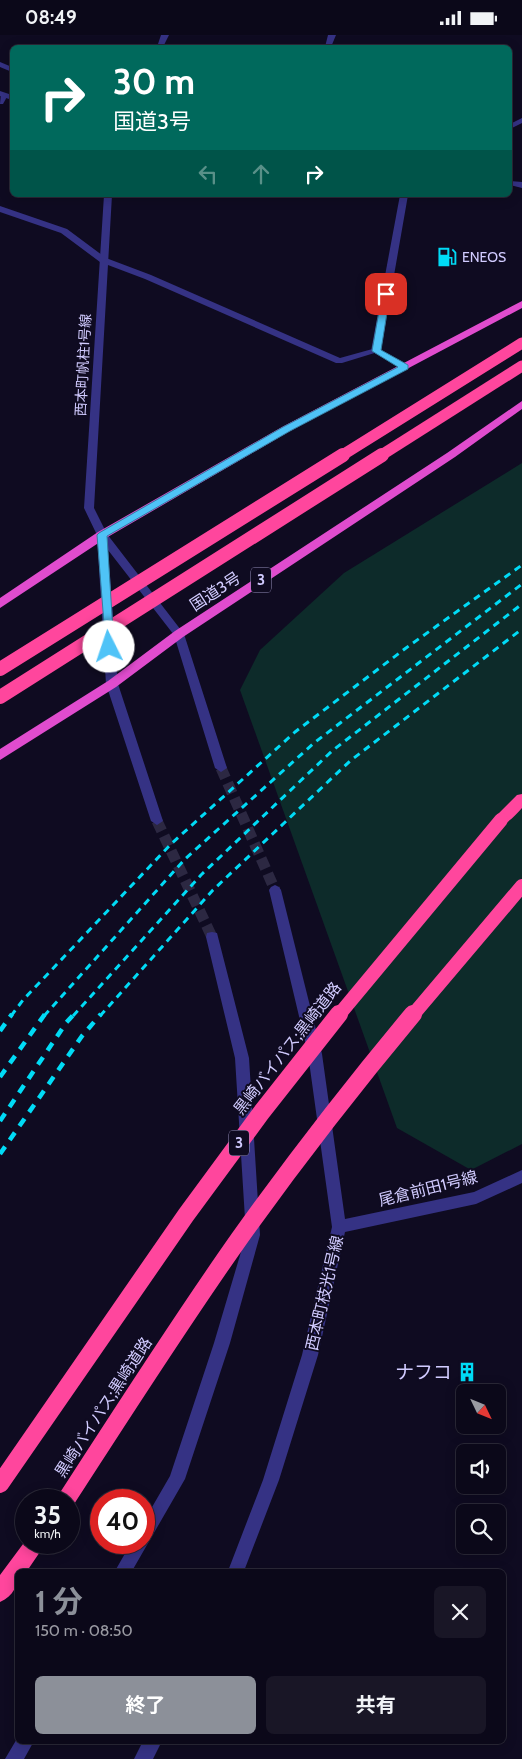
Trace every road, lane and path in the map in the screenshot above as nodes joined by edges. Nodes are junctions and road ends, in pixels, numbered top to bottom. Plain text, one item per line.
1 (108, 197) edge
2 (404, 197) edge
3 (0, 209) edge
4 (103, 260) junction
5 (522, 304) edge
6 (522, 343) edge
7 (376, 351) junction
8 (522, 366) edge
9 (405, 367) junction
10 (522, 404) edge
11 (102, 535) junction
12 (0, 604) edge
13 (178, 634) junction
14 (0, 669) edge
15 (112, 684) junction
16 (0, 697) edge
17 (0, 755) edge
18 (221, 767) tunnel mouth
19 (522, 799) edge
20 (157, 821) tunnel mouth
21 (522, 886) edge
22 (274, 890) tunnel mouth
23 (212, 937) tunnel mouth
24 (522, 1176) edge
25 (339, 1227) junction
26 (0, 1484) edge
27 (73, 1489) edge
28 (155, 1517) edge
29 (28, 1554) edge
30 (133, 1554) edge
31 (17, 1569) edge
32 (124, 1569) edge
33 (237, 1569) edge
34 (15, 1572) edge
35 (0, 1592) edge
36 (23, 1744) edge
37 (151, 1744) edge
38 (14, 1759) edge
39 (143, 1759) edge

1 - 4 street, 西本町帆柱1号線
2 - 7 street
3 - 4 street
4 - 7 street
4 - 11 street, 西本町帆柱1号線
5 - 9 highway
6 - 14 highway, bridge
7 - 9 street
8 - 16 highway, bridge
9 - 11 highway
10 - 13 highway, 国道3号 / 3
11 - 12 highway
11 - 13 street
11 - 15 street
13 - 15 highway, 国道3号 / 3
13 - 18 street
15 - 17 highway, 国道3号 / 3
15 - 20 street
19 - 26 highway, 黒崎バイパス;黒崎道路 / 3, bridge
21 - 27 highway, 黒崎バイパス;黒崎道路, bridge
22 - 25 street, 西本町枝光1号線
23 - 28 street
24 - 25 street, 尾倉前田1号線
25 - 33 street, 西本町枝光1号線
29 - 31 highway
30 - 32 street
34 - 35 highway
36 - 38 street
37 - 39 street

